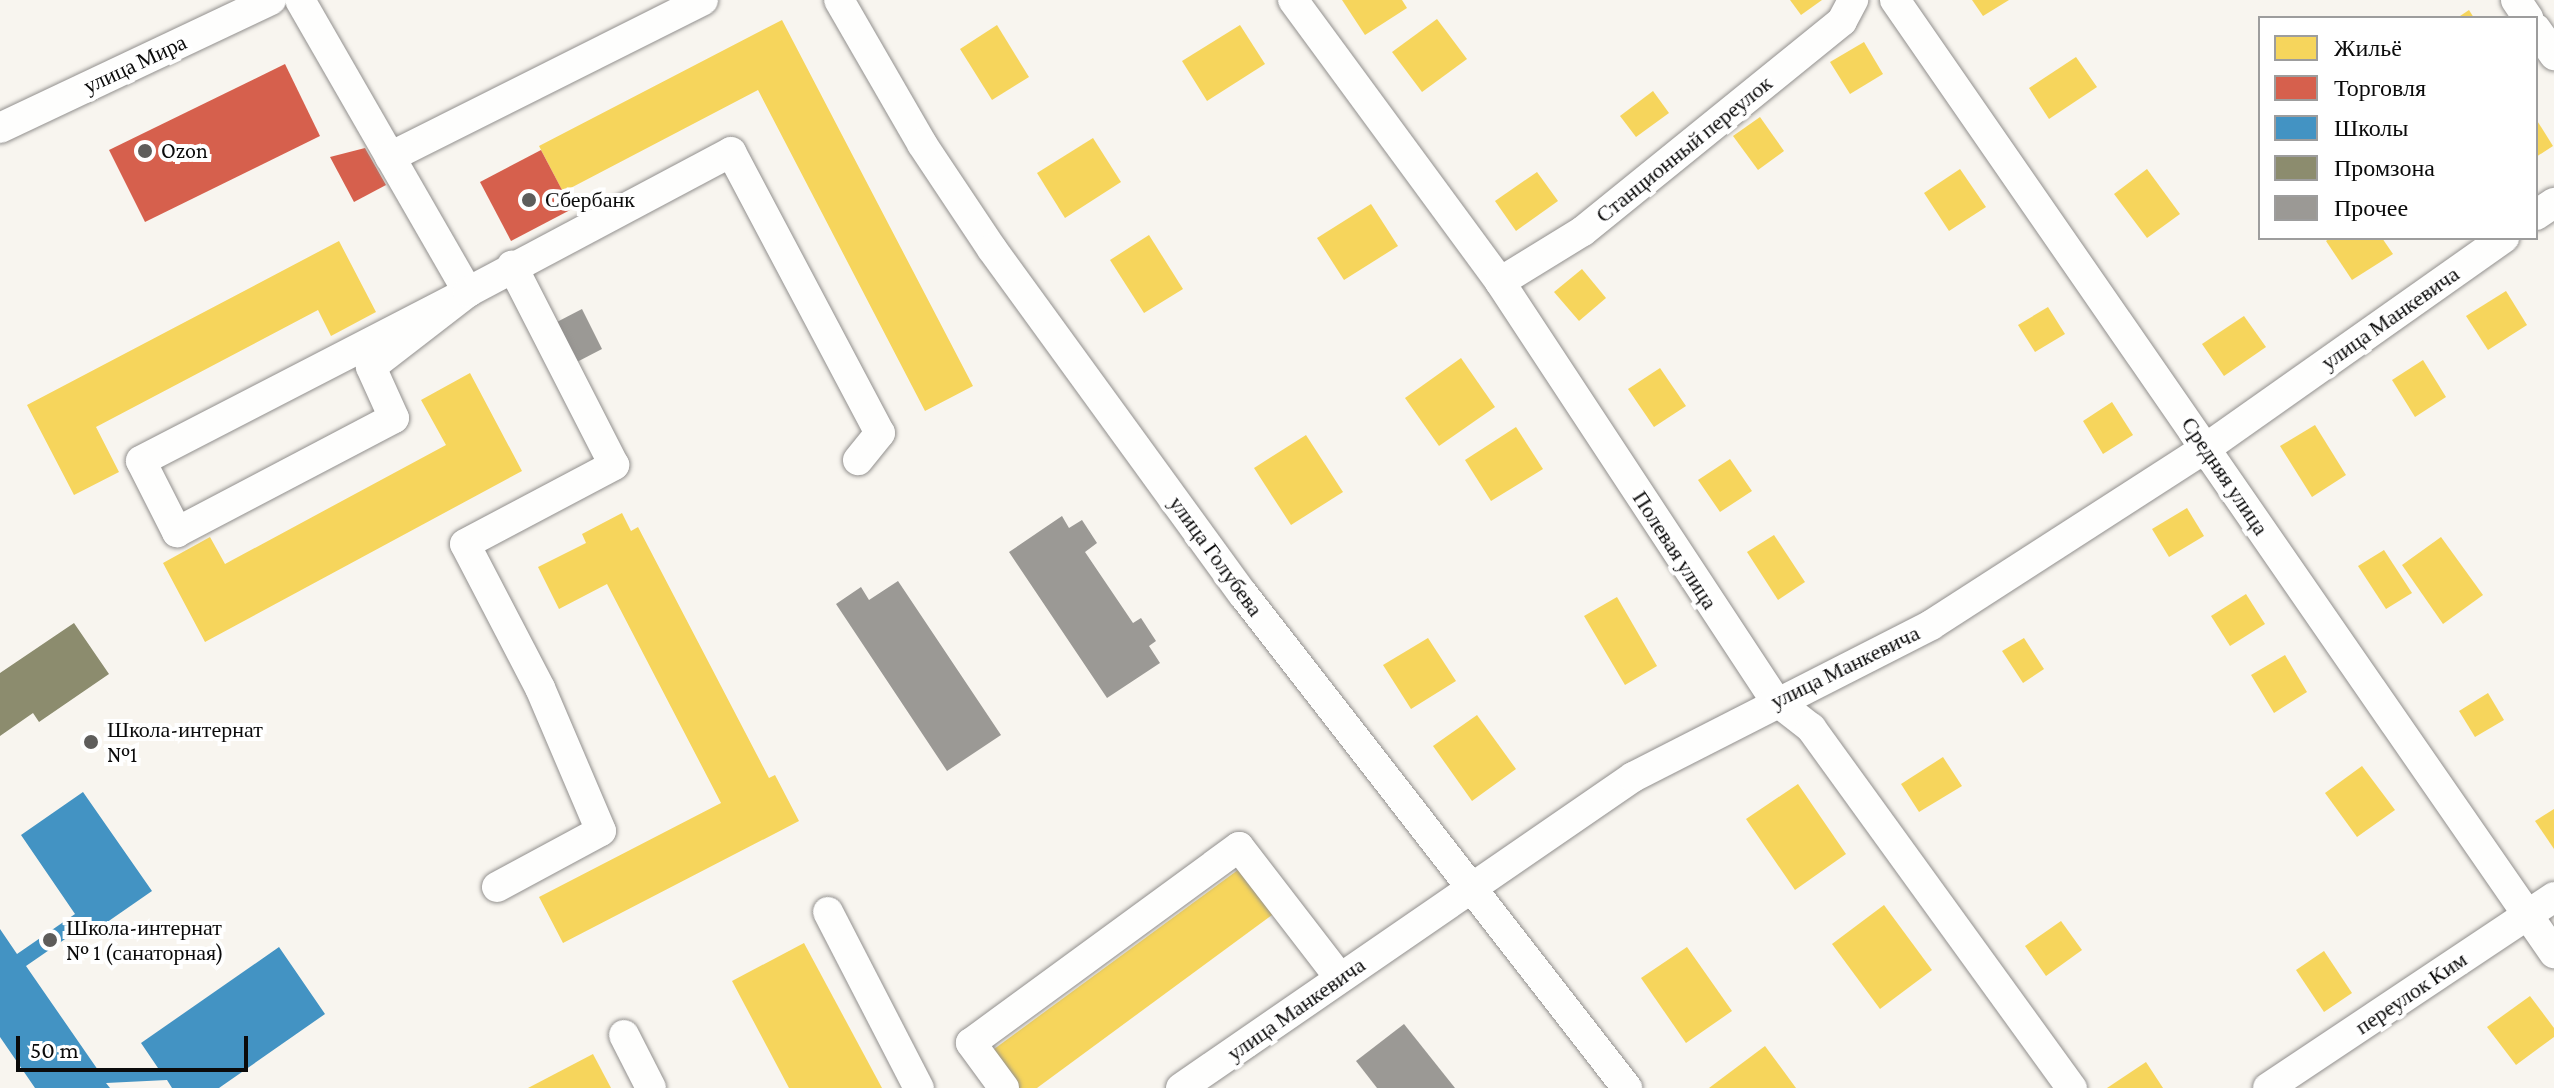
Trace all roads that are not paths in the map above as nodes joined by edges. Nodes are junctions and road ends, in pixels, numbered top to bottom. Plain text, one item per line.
1 (271, 0) edge
2 (300, 0) edge
3 (703, 0) edge
4 (839, 0) edge
5 (1293, 0) edge
6 (1853, 0) edge
7 (1895, 0) edge
8 (2538, 32) edge
9 (2554, 55) edge
10 (0, 128) edge
11 (390, 157) junction
12 (2501, 240) edge
13 (512, 266) junction
14 (1500, 282) junction
15 (468, 292) junction
16 (2206, 448) junction
17 (858, 460) dead end
18 (1775, 700) junction
19 (497, 887) dead end
20 (1469, 888) junction
21 (2554, 897) edge
22 (828, 912) dead end
23 (2525, 916) junction
24 (2554, 953) edge
25 (1340, 978) junction
26 (624, 1035) dead end
27 (651, 1088) edge
28 (919, 1088) edge
29 (1004, 1088) edge
30 (1181, 1088) edge
31 (1627, 1088) edge
32 (2072, 1088) edge
33 (2268, 1088) edge

1 - 10 street, улица Мира
2 - 11 street
3 - 11 street
4 - 20 street, улица Голубева
5 - 14 street, Полевая улица
6 - 14 street, Станционный переулок
7 - 16 street, Средняя улица
8 - 9 street
11 - 15 street
12 - 16 street, улица Манкевича
13 - 15 street
13 - 17 street
13 - 19 street
14 - 18 street, Полевая улица
15 - 15 street
16 - 18 street, улица Манкевича
16 - 23 street, Средняя улица
18 - 20 street, улица Манкевича
18 - 32 street, Полевая улица
20 - 25 street, улица Манкевича
20 - 31 street, улица Голубева
21 - 23 street, переулок Ким
22 - 28 street
23 - 24 street, Средняя улица
23 - 33 street, переулок Ким
25 - 29 street
25 - 30 street, улица Манкевича
26 - 27 street

